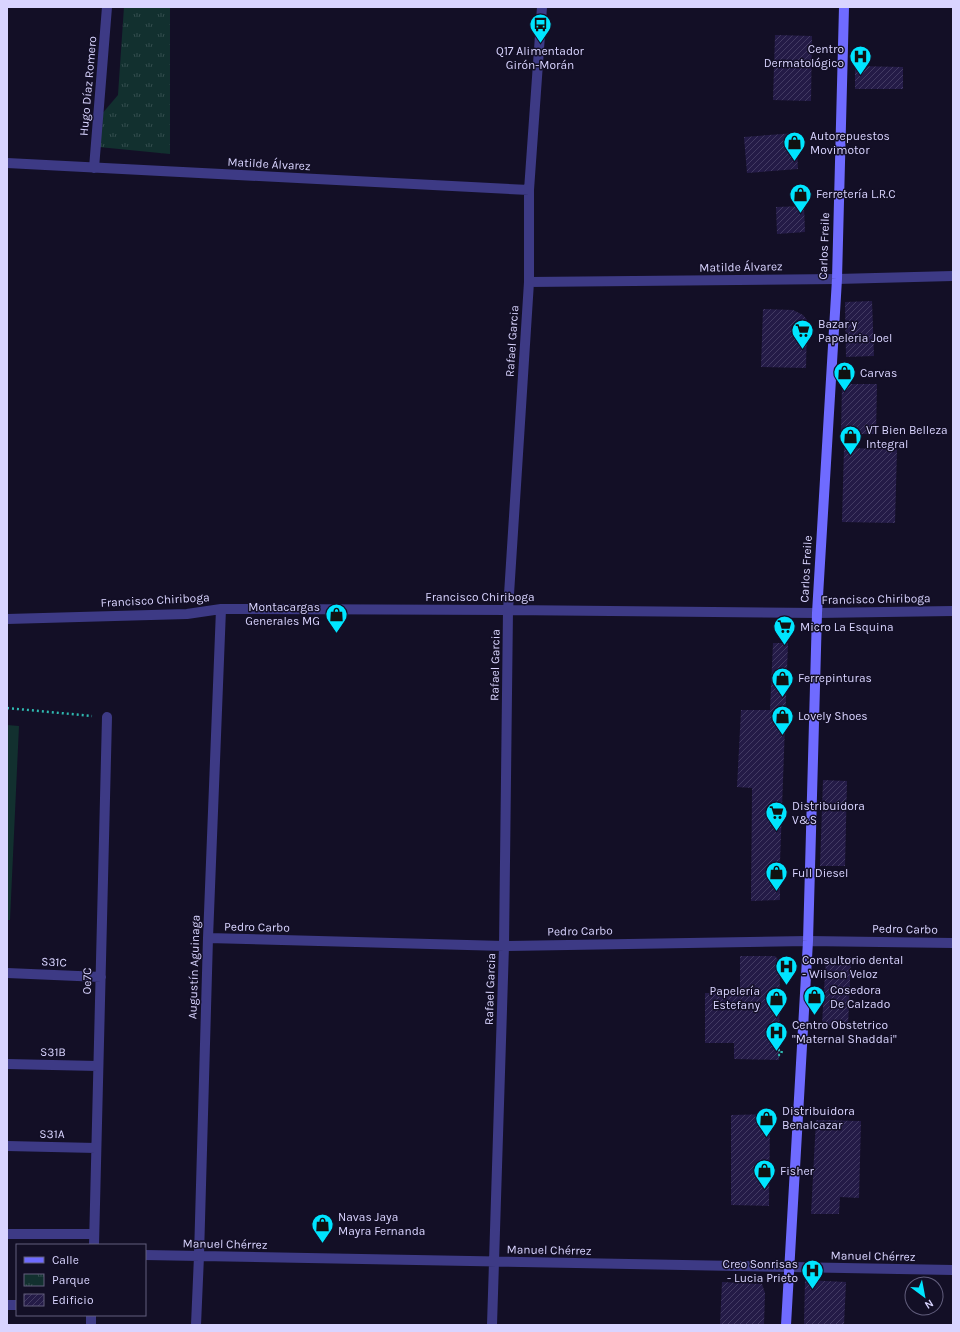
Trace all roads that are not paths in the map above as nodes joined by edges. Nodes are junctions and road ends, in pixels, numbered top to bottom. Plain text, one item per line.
1 (107, 7) edge
2 (542, 7) edge
3 (844, 7) edge
4 (7, 163) edge
5 (94, 168) junction
6 (529, 190) junction
7 (953, 276) edge
8 (837, 279) junction
9 (529, 282) junction
10 (221, 609) junction
11 (508, 610) junction
12 (953, 611) edge
13 (817, 613) junction
14 (7, 619) edge
15 (107, 717) road end
16 (208, 938) junction
17 (808, 941) junction
18 (953, 943) edge
19 (504, 946) junction
20 (7, 973) edge
21 (101, 977) junction
22 (7, 1064) edge
23 (98, 1066) junction
24 (7, 1146) edge
25 (96, 1148) junction
26 (7, 1234) edge
27 (94, 1234) junction
28 (94, 1244) edge
29 (146, 1255) edge
30 (199, 1256) junction
31 (493, 1262) junction
32 (788, 1268) junction
33 (953, 1270) edge
34 (196, 1325) edge
35 (492, 1325) edge
36 (786, 1325) edge

1 - 5 street, Hugo Díaz Romero
2 - 6 street, Rafael Garcia
3 - 8 street, Carlos Freile
4 - 5 street, Matilde Álvarez
5 - 6 street, Matilde Álvarez
6 - 9 street, Rafael Garcia
7 - 8 street, Matilde Álvarez
8 - 9 street, Matilde Álvarez
8 - 13 street, Carlos Freile
9 - 11 street, Rafael Garcia
10 - 11 street, Francisco Chiriboga
10 - 14 street, Francisco Chiriboga
10 - 16 street, Augustín Aguinaga
11 - 13 street, Francisco Chiriboga
11 - 19 street, Rafael Garcia
12 - 13 street, Francisco Chiriboga
13 - 17 street, Carlos Freile
15 - 21 street, Oe7C
16 - 19 street, Pedro Carbo
16 - 30 street, Augustín Aguinaga
17 - 18 street, Pedro Carbo
17 - 19 street, Pedro Carbo
17 - 32 street, Carlos Freile
19 - 31 street, Rafael Garcia
20 - 21 street, S31C
21 - 23 street, Oe7C
22 - 23 street, S31B
23 - 25 street, Oe7C
24 - 25 street, S31A
25 - 27 street, Oe7C
26 - 27 street
27 - 28 street, Oe7C
29 - 30 street, Manuel Chérrez
30 - 31 street, Manuel Chérrez
30 - 34 street, Augustín Aguinaga
31 - 32 street, Manuel Chérrez
31 - 35 street, Rafael Garcia
32 - 33 street, Manuel Chérrez
32 - 36 street, Carlos Freile

